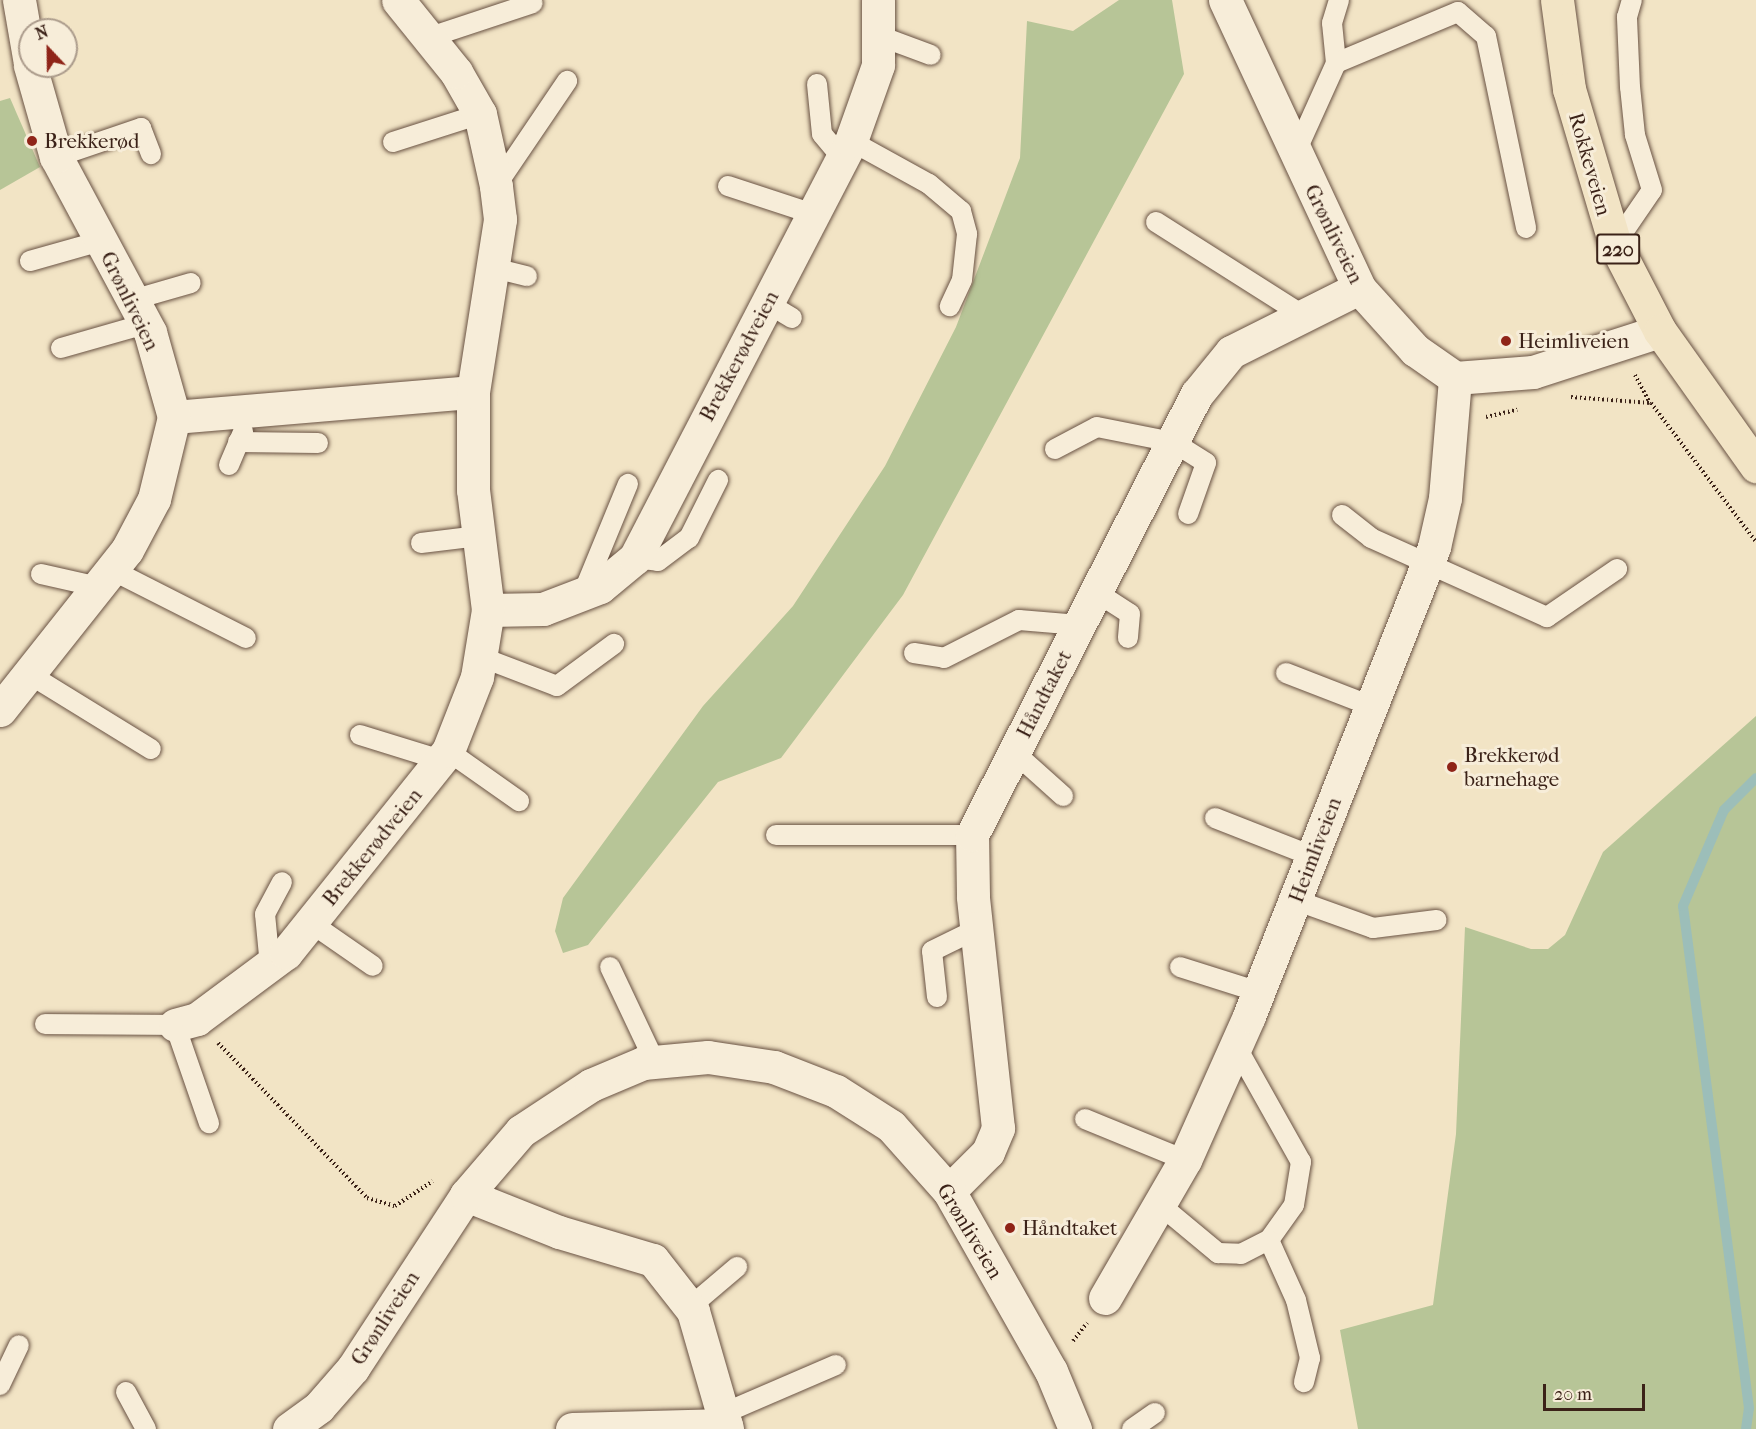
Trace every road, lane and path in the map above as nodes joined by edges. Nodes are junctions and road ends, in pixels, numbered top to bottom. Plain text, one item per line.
1 (20, 0) edge
2 (398, 0) edge
3 (878, 0) edge
4 (1225, 0) edge
5 (1339, 0) edge
6 (1557, 0) edge
7 (1632, 0) edge
8 (533, 3) dead end
9 (23, 18) edge
10 (880, 36) junction
11 (430, 38) junction
12 (931, 55) dead end
13 (1336, 63) junction
14 (34, 78) edge
15 (567, 81) dead end
16 (817, 84) dead end
17 (480, 114) junction
18 (393, 142) dead end
19 (846, 149) junction
20 (152, 154) dead end
21 (1295, 154) junction
22 (56, 157) junction
23 (496, 186) junction
24 (728, 186) dead end
25 (813, 214) junction
26 (1156, 222) dead end
27 (1526, 228) dead end
28 (101, 241) junction
29 (1615, 244) junction
30 (30, 261) dead end
31 (494, 268) junction
32 (527, 276) dead end
33 (191, 283) dead end
34 (1359, 288) junction
35 (950, 306) dead end
36 (139, 312) junction
37 (1301, 314) junction
38 (1660, 331) junction
39 (61, 348) dead end
40 (1455, 378) junction
41 (472, 392) junction
42 (1561, 399) dead end
43 (1530, 406) dead end
44 (250, 412) junction
45 (174, 417) junction
46 (1453, 418) junction
47 (238, 442) junction
48 (318, 442) dead end
49 (1173, 442) junction
50 (1055, 449) dead end
51 (229, 465) dead end
52 (1756, 466) edge
53 (718, 480) dead end
54 (628, 484) dead end
55 (1188, 514) dead end
56 (1342, 515) dead end
57 (479, 536) junction
58 (1756, 542) edge
59 (421, 543) dead end
60 (635, 558) junction
61 (1427, 564) junction
62 (1617, 569) dead end
63 (41, 574) dead end
64 (105, 578) junction
65 (1096, 592) junction
66 (583, 593) junction
67 (488, 610) junction
68 (1079, 625) junction
69 (246, 638) dead end
70 (1128, 638) dead end
71 (614, 644) dead end
72 (914, 653) dead end
73 (481, 657) junction
74 (1286, 673) dead end
75 (29, 674) junction
76 (1371, 706) junction
77 (0, 710) edge
78 (360, 735) dead end
79 (151, 749) dead end
80 (1014, 752) junction
81 (444, 756) junction
82 (1063, 796) dead end
83 (519, 801) dead end
84 (1215, 818) dead end
85 (776, 835) dead end
86 (972, 835) junction
87 (1312, 856) junction
88 (282, 882) dead end
89 (1295, 900) junction
90 (1436, 920) dead end
91 (311, 923) junction
92 (978, 928) junction
93 (270, 966) junction
94 (372, 966) dead end
95 (1180, 967) dead end
96 (610, 968) dead end
97 (1259, 992) junction
98 (937, 997) dead end
99 (186, 1022) junction
100 (45, 1024) dead end
101 (1236, 1046) junction
102 (656, 1062) junction
103 (1086, 1119) dead end
104 (209, 1123) dead end
105 (1185, 1160) junction
106 (950, 1191) junction
107 (466, 1195) junction
108 (1159, 1204) junction
109 (1269, 1240) junction
110 (737, 1267) dead end
111 (1105, 1298) joint
112 (690, 1307) junction
113 (19, 1345) dead end
114 (836, 1365) dead end
115 (1052, 1371) junction
116 (1304, 1382) dead end
117 (0, 1384) edge
118 (126, 1392) dead end
119 (1155, 1413) dead end
120 (725, 1423) edge
121 (650, 1428) edge
122 (146, 1429) edge
123 (289, 1429) edge
124 (572, 1429) edge
125 (1075, 1429) edge
126 (1132, 1429) edge

1 - 9 street, Grønliveien
2 - 11 street, Brekkerødveien
3 - 10 street, Brekkerødveien
4 - 21 street, Grønliveien
5 - 13 lane
6 - 29 main road, Rokkeveien / 220
7 - 29 lane
8 - 11 lane
10 - 12 lane
10 - 19 street, Brekkerødveien
11 - 17 street, Brekkerødveien
13 - 21 lane
13 - 27 lane
14 - 22 street, Grønliveien
15 - 23 lane
16 - 19 lane
17 - 18 lane
17 - 23 street, Brekkerødveien
19 - 25 street, Brekkerødveien
19 - 35 lane
20 - 22 lane
21 - 34 street, Grønliveien
22 - 28 street, Grønliveien
23 - 31 street, Brekkerødveien
24 - 25 lane
25 - 60 street, Brekkerødveien
26 - 37 lane
28 - 30 lane
28 - 36 street, Grønliveien
29 - 38 main road, Rokkeveien / 220
31 - 32 lane
31 - 41 street, Brekkerødveien
33 - 36 lane
34 - 37 street, Håndtaket
34 - 40 street, Grønliveien
36 - 39 lane
36 - 45 street, Grønliveien
37 - 49 street, Håndtaket
38 - 40 street
38 - 52 main road, Rokkeveien / 220
40 - 46 street, Heimliveien
41 - 44 street
41 - 57 street, Brekkerødveien
42 - 58 path
43 - 46 path
44 - 45 street
44 - 47 lane
45 - 64 street
46 - 61 street, Heimliveien
47 - 48 lane
47 - 51 lane
49 - 50 lane
49 - 55 lane
49 - 65 street, Håndtaket
53 - 60 lane
54 - 66 lane
56 - 61 lane
57 - 59 lane
57 - 67 street, Brekkerødveien
60 - 66 street, Brekkerødveien
61 - 62 lane
61 - 76 street, Heimliveien
63 - 64 lane
64 - 69 lane
64 - 75 street
65 - 68 street, Håndtaket
65 - 70 lane
66 - 67 street, Brekkerødveien
67 - 73 street, Brekkerødveien
68 - 72 lane
68 - 80 street, Håndtaket
71 - 73 lane
73 - 81 street, Brekkerødveien
74 - 76 lane
75 - 77 street
75 - 79 lane
76 - 87 street, Heimliveien
78 - 81 lane
80 - 82 lane
80 - 86 street, Håndtaket
81 - 83 lane
81 - 91 street, Brekkerødveien
84 - 87 lane
85 - 86 lane
86 - 92 street
87 - 89 street, Heimliveien
88 - 93 lane
89 - 90 lane
89 - 97 street, Heimliveien
91 - 93 street, Brekkerødveien
91 - 94 lane
92 - 98 lane
92 - 106 street
93 - 99 street, Brekkerødveien
95 - 97 lane
96 - 102 lane
97 - 101 street, Heimliveien
99 - 100 lane
99 - 104 lane
99 - 107 path
101 - 105 street, Heimliveien
101 - 109 lane
102 - 106 street, Grønliveien
102 - 107 street, Grønliveien
103 - 105 lane
105 - 108 street, Heimliveien
106 - 115 street, Grønliveien
107 - 112 street
107 - 123 street, Grønliveien
108 - 109 lane
108 - 111 street, Heimliveien
109 - 116 lane
110 - 112 lane
111 - 115 path
112 - 120 street
113 - 117 lane
114 - 120 lane
115 - 125 street, Grønliveien
118 - 122 lane
119 - 126 lane
120 - 121 street
121 - 124 street

